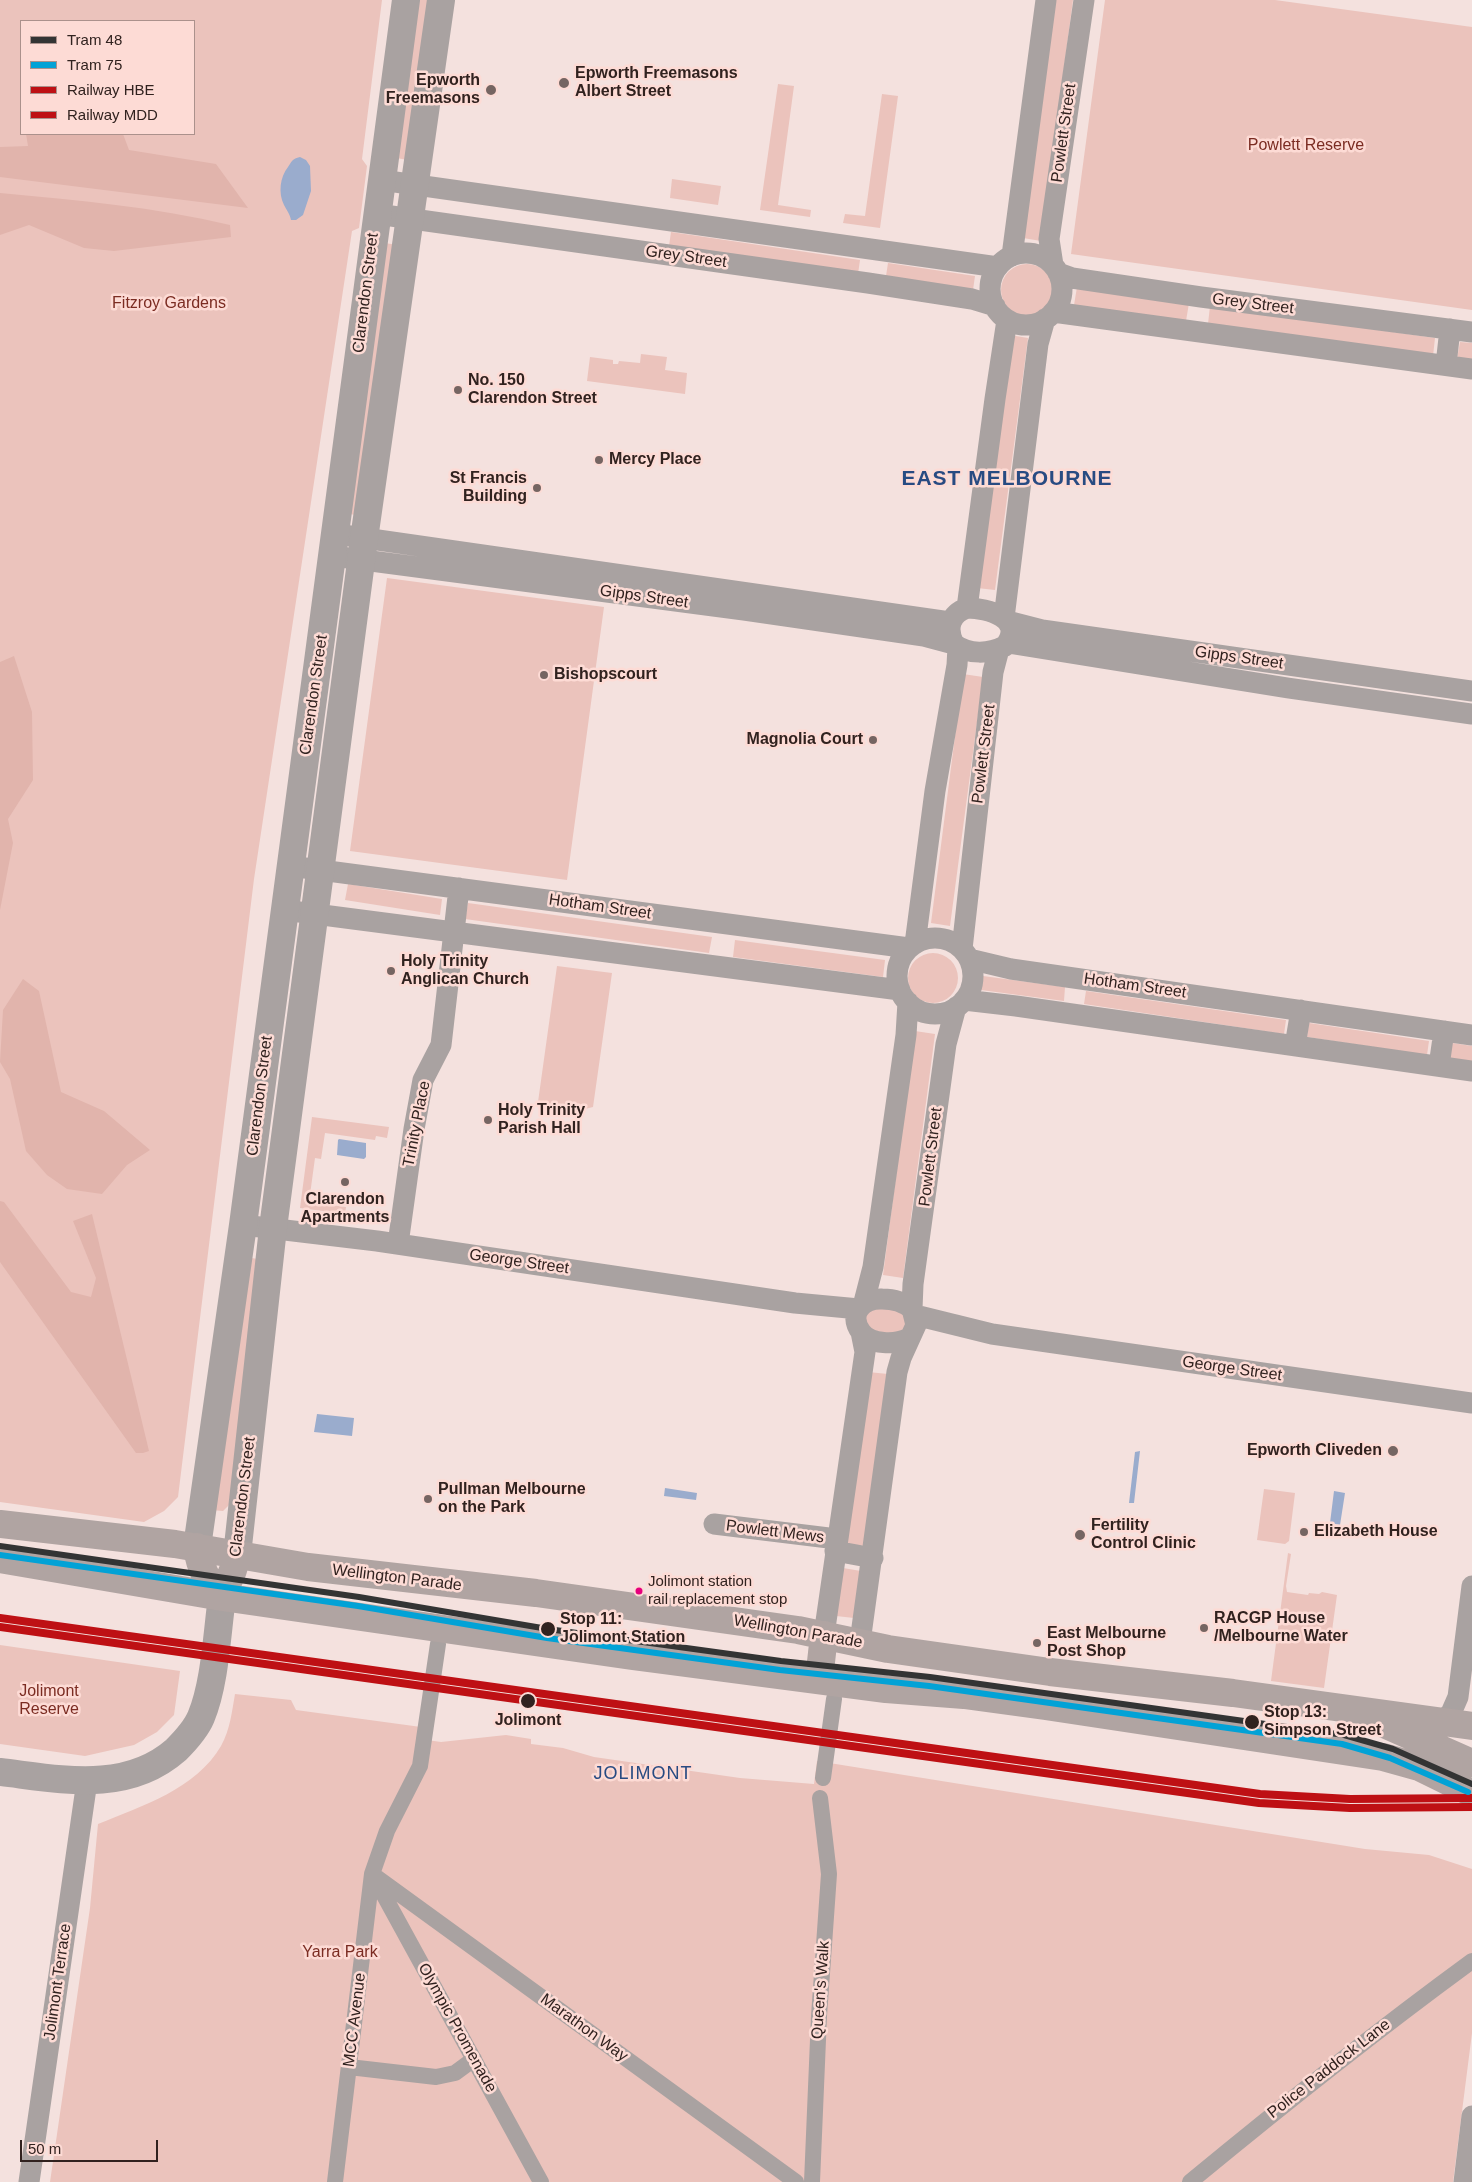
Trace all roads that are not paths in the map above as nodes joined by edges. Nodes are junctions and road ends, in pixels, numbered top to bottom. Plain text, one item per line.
1 (406, 0) edge
2 (441, 0) edge
3 (1046, 0) edge
4 (1084, 0) edge
5 (381, 180) junction
6 (414, 185) junction
7 (376, 214) junction
8 (409, 218) junction
9 (1005, 261) junction
10 (1055, 269) junction
11 (1001, 313) junction
12 (1049, 316) junction
13 (1450, 329) junction
14 (1472, 332) edge
15 (1446, 365) junction
16 (1472, 369) edge
17 (335, 545) junction
18 (363, 549) junction
19 (967, 608) junction
20 (824, 613) junction
21 (1005, 620) junction
22 (950, 622) junction
23 (956, 645) junction
24 (1003, 646) junction
25 (1291, 665) junction
26 (1378, 678) junction
27 (1288, 688) junction
28 (1472, 691) edge
29 (1374, 700) junction
30 (1472, 714) edge
31 (290, 866) junction
32 (321, 870) junction
33 (459, 888) junction
34 (284, 910) junction
35 (315, 914) junction
36 (454, 932) junction
37 (912, 946) junction
38 (966, 954) junction
39 (904, 996) junction
40 (960, 1004) junction
41 (1302, 1010) junction
42 (1444, 1031) junction
43 (1472, 1035) edge
44 (1295, 1046) junction
45 (1439, 1066) junction
46 (1472, 1071) edge
47 (243, 1225) junction
48 (273, 1228) junction
49 (398, 1244) junction
50 (860, 1317) junction
51 (912, 1323) junction
52 (1472, 1403) edge
53 (0, 1524) edge
54 (714, 1524) dead end
55 (836, 1545) junction
56 (197, 1547) junction
57 (236, 1555) junction
58 (873, 1558) junction
59 (0, 1559) edge
60 (1472, 1586) edge
61 (222, 1597) junction
62 (824, 1635) junction
63 (860, 1642) junction
64 (438, 1644) dead end
65 (1468, 1653) edge
66 (1050, 1672) junction
67 (835, 1693) junction
68 (1045, 1706) junction
69 (1328, 1707) junction
70 (1442, 1722) junction
71 (1472, 1726) edge
72 (1472, 1763) edge
73 (0, 1772) edge
74 (823, 1778) dead end
75 (87, 1781) junction
76 (1472, 1793) edge
77 (820, 1798) dead end
78 (372, 1874) junction
79 (1472, 1962) edge
80 (474, 2060) junction
81 (350, 2067) junction
82 (1472, 2116) edge
83 (29, 2182) edge
84 (335, 2182) edge
85 (541, 2182) edge
86 (796, 2182) edge
87 (812, 2182) edge
88 (1190, 2182) edge
89 (1464, 2182) edge

1 - 5 street, Clarendon Street
2 - 6 street, Clarendon Street
3 - 9 street
4 - 10 street, Powlett Street
5 - 6 street, Grey Street
5 - 7 street, Clarendon Street
6 - 8 street, Clarendon Street
6 - 9 street, Grey Street
7 - 8 street, Grey Street
7 - 17 street, Clarendon Street
8 - 11 street, Grey Street
8 - 18 street, Clarendon Street
9 - 10 street
9 - 11 street
10 - 12 street
10 - 13 street, Grey Street
11 - 12 street
11 - 19 street
12 - 15 street
12 - 21 street
13 - 14 street, Grey Street
13 - 15 street
15 - 16 street
17 - 18 street, Gipps Street
17 - 31 street, Clarendon Street
18 - 20 street, Gipps Street
18 - 32 street, Clarendon Street
19 - 21 street
19 - 22 street
20 - 22 street, Gipps Street
20 - 23 street, Gipps Street
21 - 24 street
21 - 25 street, Gipps Street
22 - 23 street
23 - 24 street
23 - 37 street
24 - 27 street, Gipps Street
24 - 38 street, Powlett Street
25 - 26 street, Gipps Street
25 - 27 street
26 - 28 street, Gipps Street
26 - 29 street
27 - 29 street, Gipps Street
29 - 30 street, Gipps Street
31 - 32 street, Hotham Street
31 - 34 street, Clarendon Street
32 - 33 street, Hotham Street
32 - 35 street, Clarendon Street
33 - 36 street, Trinity Place
33 - 37 street, Hotham Street
34 - 35 street
34 - 47 street, Clarendon Street
35 - 36 street
35 - 48 street, Clarendon Street
36 - 39 street
36 - 49 street, Trinity Place
37 - 38 street
37 - 39 street
38 - 40 street
38 - 41 street, Hotham Street
39 - 40 street
39 - 50 street
40 - 44 street
40 - 51 street, Powlett Street
41 - 42 street, Hotham Street
41 - 44 street
42 - 43 street, Hotham Street
42 - 45 street
44 - 45 street
45 - 46 street
47 - 48 street, George Street
47 - 56 street, Clarendon Street
48 - 49 street, George Street
48 - 57 street, Clarendon Street
49 - 50 street, George Street
50 - 51 street
50 - 51 street
50 - 55 street
51 - 52 street, George Street
51 - 58 street, Powlett Street
53 - 56 main road, Wellington Parade
54 - 55 street, Powlett Mews
55 - 58 street
55 - 62 street
56 - 57 main road, Wellington Parade
56 - 61 main road, Clarendon Street
57 - 61 main road, Clarendon Street
57 - 62 main road, Wellington Parade
58 - 63 street, Powlett Street
59 - 61 main road
60 - 65 street
61 - 67 main road
61 - 75 street
62 - 63 main road, Wellington Parade
62 - 67 main road
63 - 66 main road, Wellington Parade
63 - 67 main road, Powlett Street
64 - 78 street, MCC Avenue
65 - 70 street
66 - 68 main road
66 - 69 main road, Wellington Parade
67 - 68 main road
67 - 74 street
68 - 76 main road
69 - 70 main road, Wellington Parade
69 - 72 main road, Wellington Parade
70 - 71 main road, Wellington Parade
73 - 75 street
75 - 83 street, Jolimont Terrace
77 - 87 street, Queen's Walk
78 - 80 street, Olympic Promenade
78 - 81 street, MCC Avenue
78 - 86 street, Marathon Way
79 - 88 street, Police Paddock Lane
80 - 81 street
80 - 85 street, Olympic Promenade
81 - 84 street, MCC Avenue
82 - 89 street

